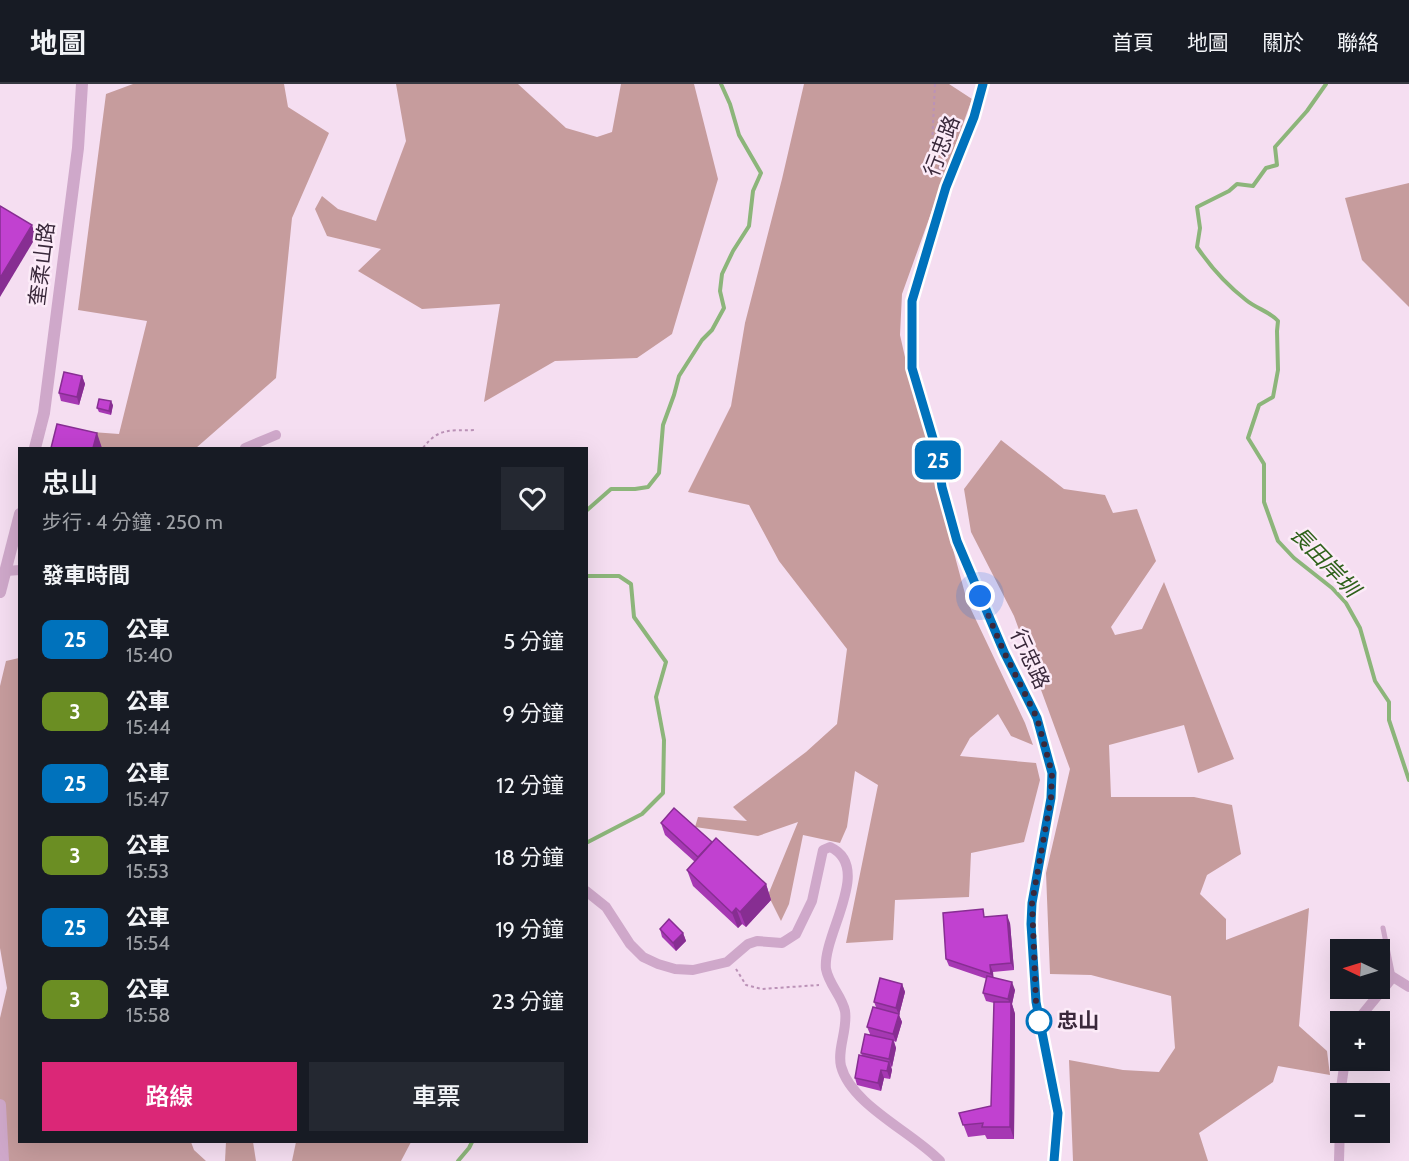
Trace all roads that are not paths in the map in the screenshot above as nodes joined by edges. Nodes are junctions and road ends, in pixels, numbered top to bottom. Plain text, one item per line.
1 (82, 84) edge
2 (983, 84) edge
3 (276, 435) dead end
4 (35, 447) edge
5 (247, 447) edge
6 (18, 522) edge
7 (18, 570) edge
8 (6, 571) junction
9 (0, 592) edge
10 (588, 893) edge
11 (1383, 928) dead end
12 (1390, 977) edge
13 (1393, 977) junction
14 (1409, 987) edge
15 (1365, 1011) edge
16 (1343, 1071) edge
17 (0, 1105) edge
18 (3, 1161) edge
19 (940, 1161) edge
20 (1054, 1161) edge
21 (1340, 1161) edge

1 - 4 street, 奎柔山路
2 - 20 street, 行忠路
3 - 5 street
6 - 8 street
7 - 8 street
8 - 9 street
10 - 19 street
11 - 13 lane
12 - 13 lane
13 - 14 street
13 - 15 street
16 - 21 street
17 - 18 street

